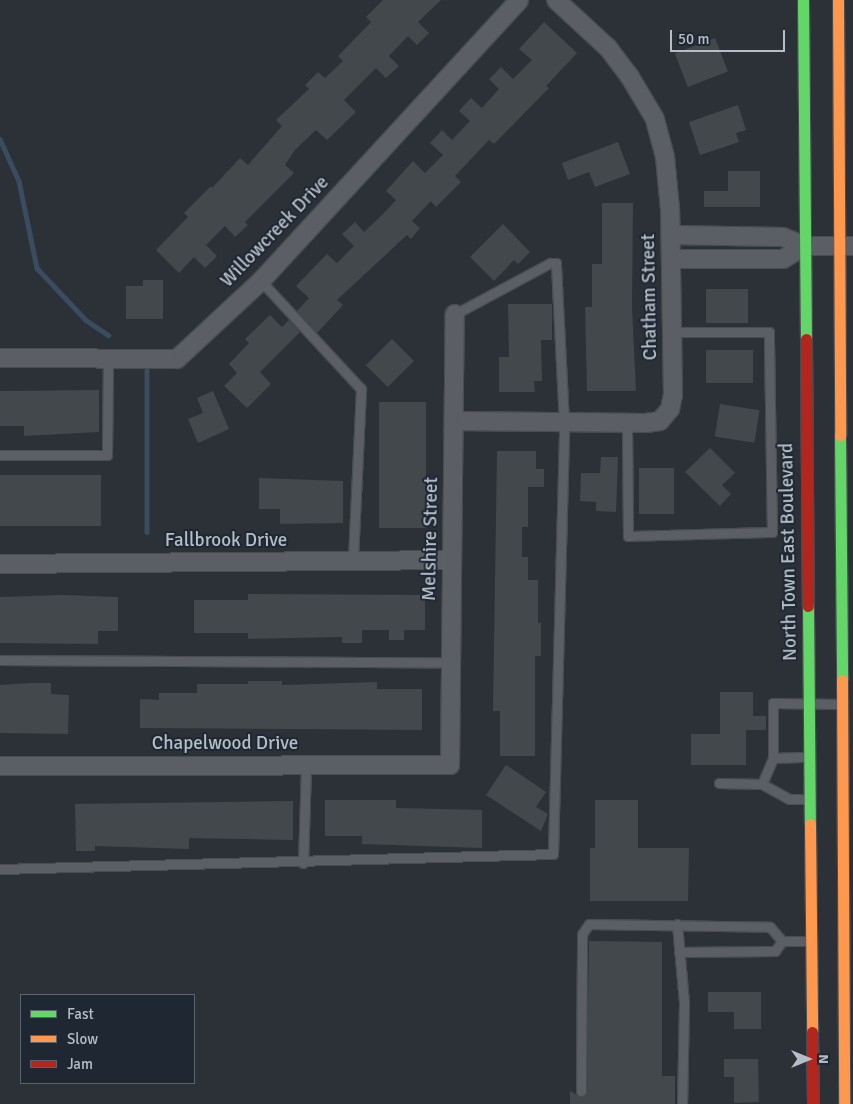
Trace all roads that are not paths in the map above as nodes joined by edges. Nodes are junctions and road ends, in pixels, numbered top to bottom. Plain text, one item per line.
1 (519, 0) edge
2 (556, 0) edge
3 (803, 0) edge
4 (838, 0) edge
5 (671, 235) junction
6 (804, 246) junction
7 (846, 246) edge
8 (671, 259) junction
9 (262, 281) junction
10 (853, 288) edge
11 (840, 289) junction
12 (455, 314) joint
13 (672, 332) junction
14 (108, 357) junction
15 (0, 358) edge
16 (840, 360) junction
17 (853, 360) edge
18 (840, 398) junction
19 (853, 398) edge
20 (454, 421) junction
21 (564, 423) junction
22 (627, 423) junction
23 (0, 455) edge
24 (847, 542) edge
25 (806, 543) junction
26 (452, 560) junction
27 (353, 561) junction
28 (0, 564) edge
29 (847, 589) edge
30 (0, 660) edge
31 (451, 662) junction
32 (809, 704) junction
33 (842, 704) junction
34 (809, 757) junction
35 (773, 758) junction
36 (306, 765) junction
37 (450, 765) joint
38 (0, 766) edge
39 (719, 783) dead end
40 (762, 784) junction
41 (810, 799) junction
42 (304, 863) junction
43 (0, 869) edge
44 (677, 924) junction
45 (782, 941) junction
46 (811, 941) junction
47 (844, 942) junction
48 (679, 952) junction
49 (849, 1016) edge
50 (581, 1092) dead end
51 (682, 1104) edge
52 (813, 1104) edge
53 (844, 1104) edge

1 - 9 street, Willowcreek Drive
2 - 5 street, Chatham Street
3 - 6 main road, North Town East Boulevard
4 - 7 main road
5 - 6 street
5 - 8 street, Chatham Street
6 - 7 street
6 - 8 street
6 - 25 main road, North Town East Boulevard
7 - 11 main road
8 - 13 street, Chatham Street
9 - 14 street, Willowcreek Drive
9 - 27 lane
10 - 11 lane
11 - 16 main road
12 - 20 street, Melshire Street
12 - 21 lane
13 - 22 street, Chatham Street
13 - 22 lane
14 - 15 street, Willowcreek Drive
14 - 23 lane
16 - 17 lane
16 - 18 main road
18 - 19 lane
18 - 24 main road
20 - 21 street, Chatham Street
20 - 26 street, Melshire Street
21 - 22 street, Chatham Street
21 - 42 lane
24 - 25 main road
24 - 29 main road
25 - 32 main road, North Town East Boulevard
26 - 27 street, Fallbrook Drive
26 - 31 street, Melshire Street
27 - 28 street, Fallbrook Drive
29 - 33 main road
30 - 31 lane
31 - 37 street, Melshire Street
32 - 33 lane
32 - 34 main road, North Town East Boulevard
32 - 35 lane
33 - 47 main road
34 - 35 lane
34 - 41 main road, North Town East Boulevard
35 - 40 lane
36 - 37 street, Chapelwood Drive
36 - 38 street, Chapelwood Drive
36 - 42 lane
39 - 40 lane
40 - 41 lane
41 - 46 main road, North Town East Boulevard
42 - 43 lane
44 - 45 lane
44 - 48 lane
44 - 50 lane
45 - 46 lane
45 - 48 lane
46 - 47 main road
46 - 52 main road, North Town East Boulevard
47 - 49 main road
48 - 51 lane
49 - 53 main road

